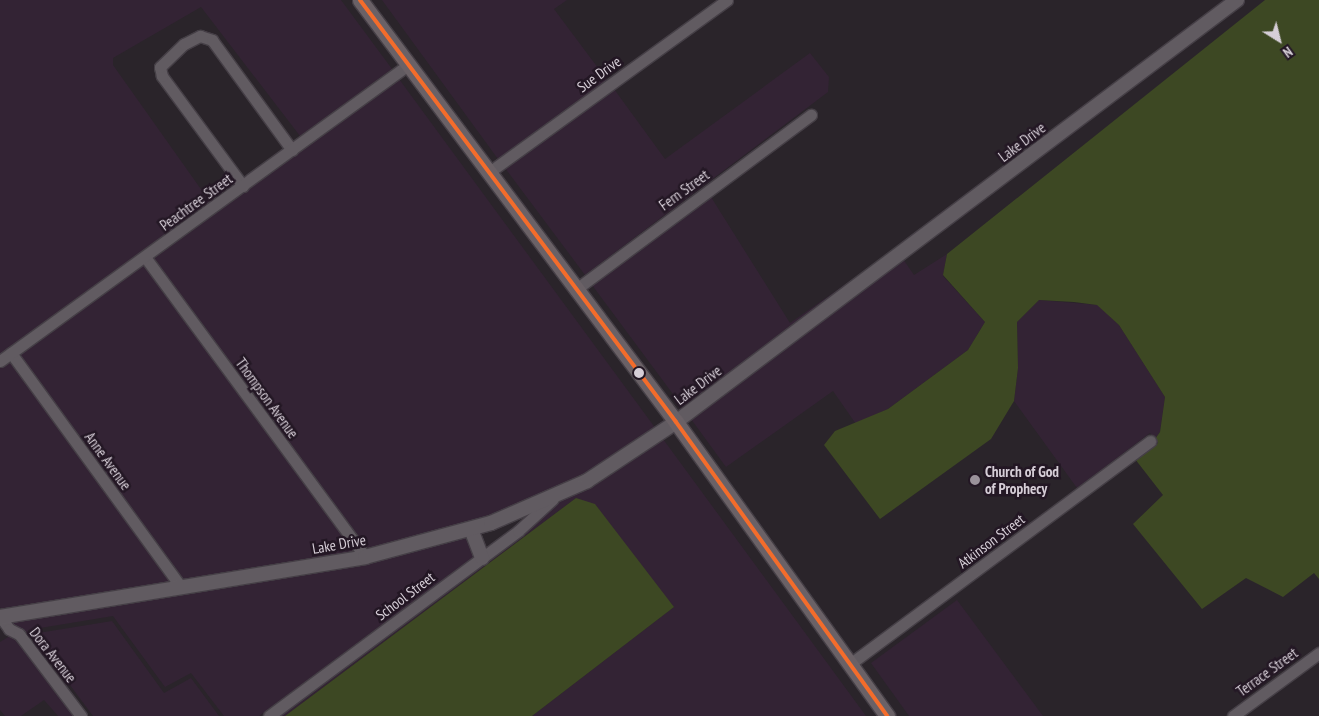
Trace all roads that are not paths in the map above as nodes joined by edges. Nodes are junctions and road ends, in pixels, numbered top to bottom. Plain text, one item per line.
1 (360, 0) edge
2 (727, 0) edge
3 (1237, 0) edge
4 (408, 65) junction
5 (811, 115) dead end
6 (292, 150) junction
7 (488, 173) junction
8 (243, 186) junction
9 (145, 257) junction
10 (575, 290) junction
11 (11, 353) junction
12 (0, 361) edge
13 (676, 422) junction
14 (1150, 441) dead end
15 (555, 496) junction
16 (471, 529) junction
17 (365, 557) junction
18 (482, 558) junction
19 (180, 586) junction
20 (0, 617) edge
21 (5, 632) edge
22 (1319, 653) edge
23 (850, 664) junction
24 (81, 716) edge
25 (269, 716) edge
26 (888, 716) edge
27 (1233, 716) edge

1 - 4 main road
2 - 7 street, Sue Drive
3 - 13 street, Lake Drive
4 - 6 street, Peachtree Street
4 - 7 main road
5 - 10 street, Fern Street
6 - 8 street, Peachtree Street
6 - 8 street
7 - 10 main road
8 - 9 street, Peachtree Street
9 - 11 street, Peachtree Street
9 - 17 street, Thompson Avenue
10 - 13 main road
11 - 12 street, Peachtree Street
11 - 19 street, Anne Avenue
13 - 15 street, Lake Drive
13 - 23 main road
14 - 23 street, Atkinson Street
15 - 16 street, Lake Drive
15 - 18 street, School Street
16 - 17 street, Lake Drive
16 - 18 street
17 - 19 street, Lake Drive
18 - 25 street, School Street
19 - 20 street, Lake Drive
20 - 21 street, Dora Avenue
21 - 24 street, Dora Avenue
22 - 27 street, Terrace Street
23 - 26 main road

